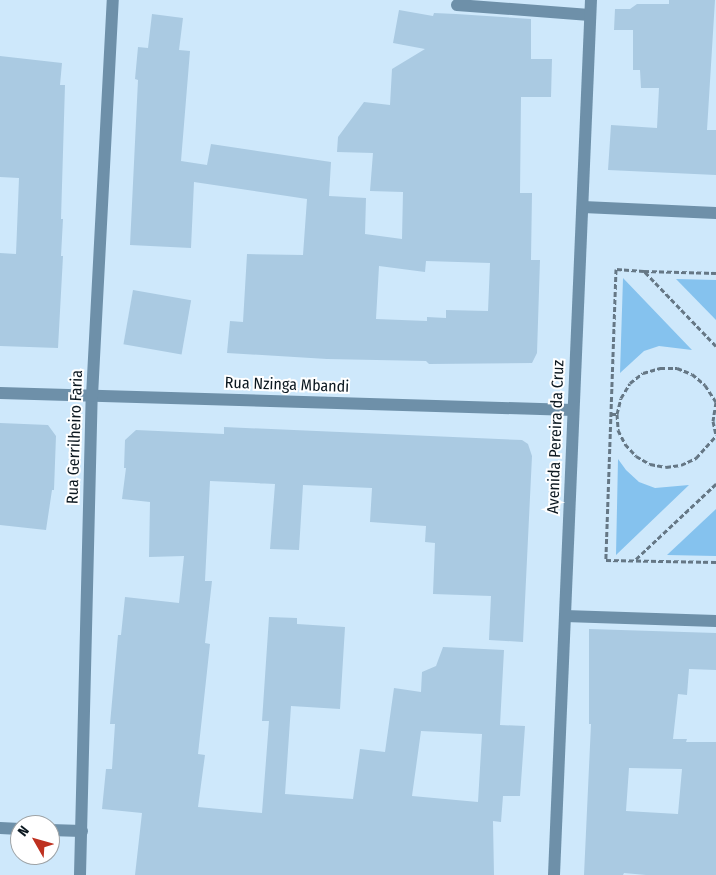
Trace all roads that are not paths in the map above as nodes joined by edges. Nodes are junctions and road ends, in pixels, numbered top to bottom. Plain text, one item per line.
1 (113, 0) edge
2 (591, 0) edge
3 (457, 5) dead end
4 (590, 15) junction
5 (583, 207) junction
6 (716, 213) edge
7 (0, 393) edge
8 (92, 396) junction
9 (574, 410) junction
10 (565, 616) junction
11 (716, 621) edge
12 (60, 830) edge
13 (82, 831) junction
14 (80, 875) edge
15 (554, 875) edge

1 - 8 street, Rua Gerrilheiro Faria
2 - 4 street, Avenida Pereira da Cruz
3 - 4 street
4 - 5 street, Avenida Pereira da Cruz
5 - 6 street
5 - 9 street, Avenida Pereira da Cruz
7 - 8 street, Rua Nzinga Mbandi
8 - 9 street, Rua Nzinga Mbandi
8 - 13 street, Rua Gerrilheiro Faria
9 - 10 street, Avenida Pereira da Cruz
10 - 11 street
10 - 15 street, Avenida Pereira da Cruz
12 - 13 street
13 - 14 street, Rua Gerrilheiro Faria

